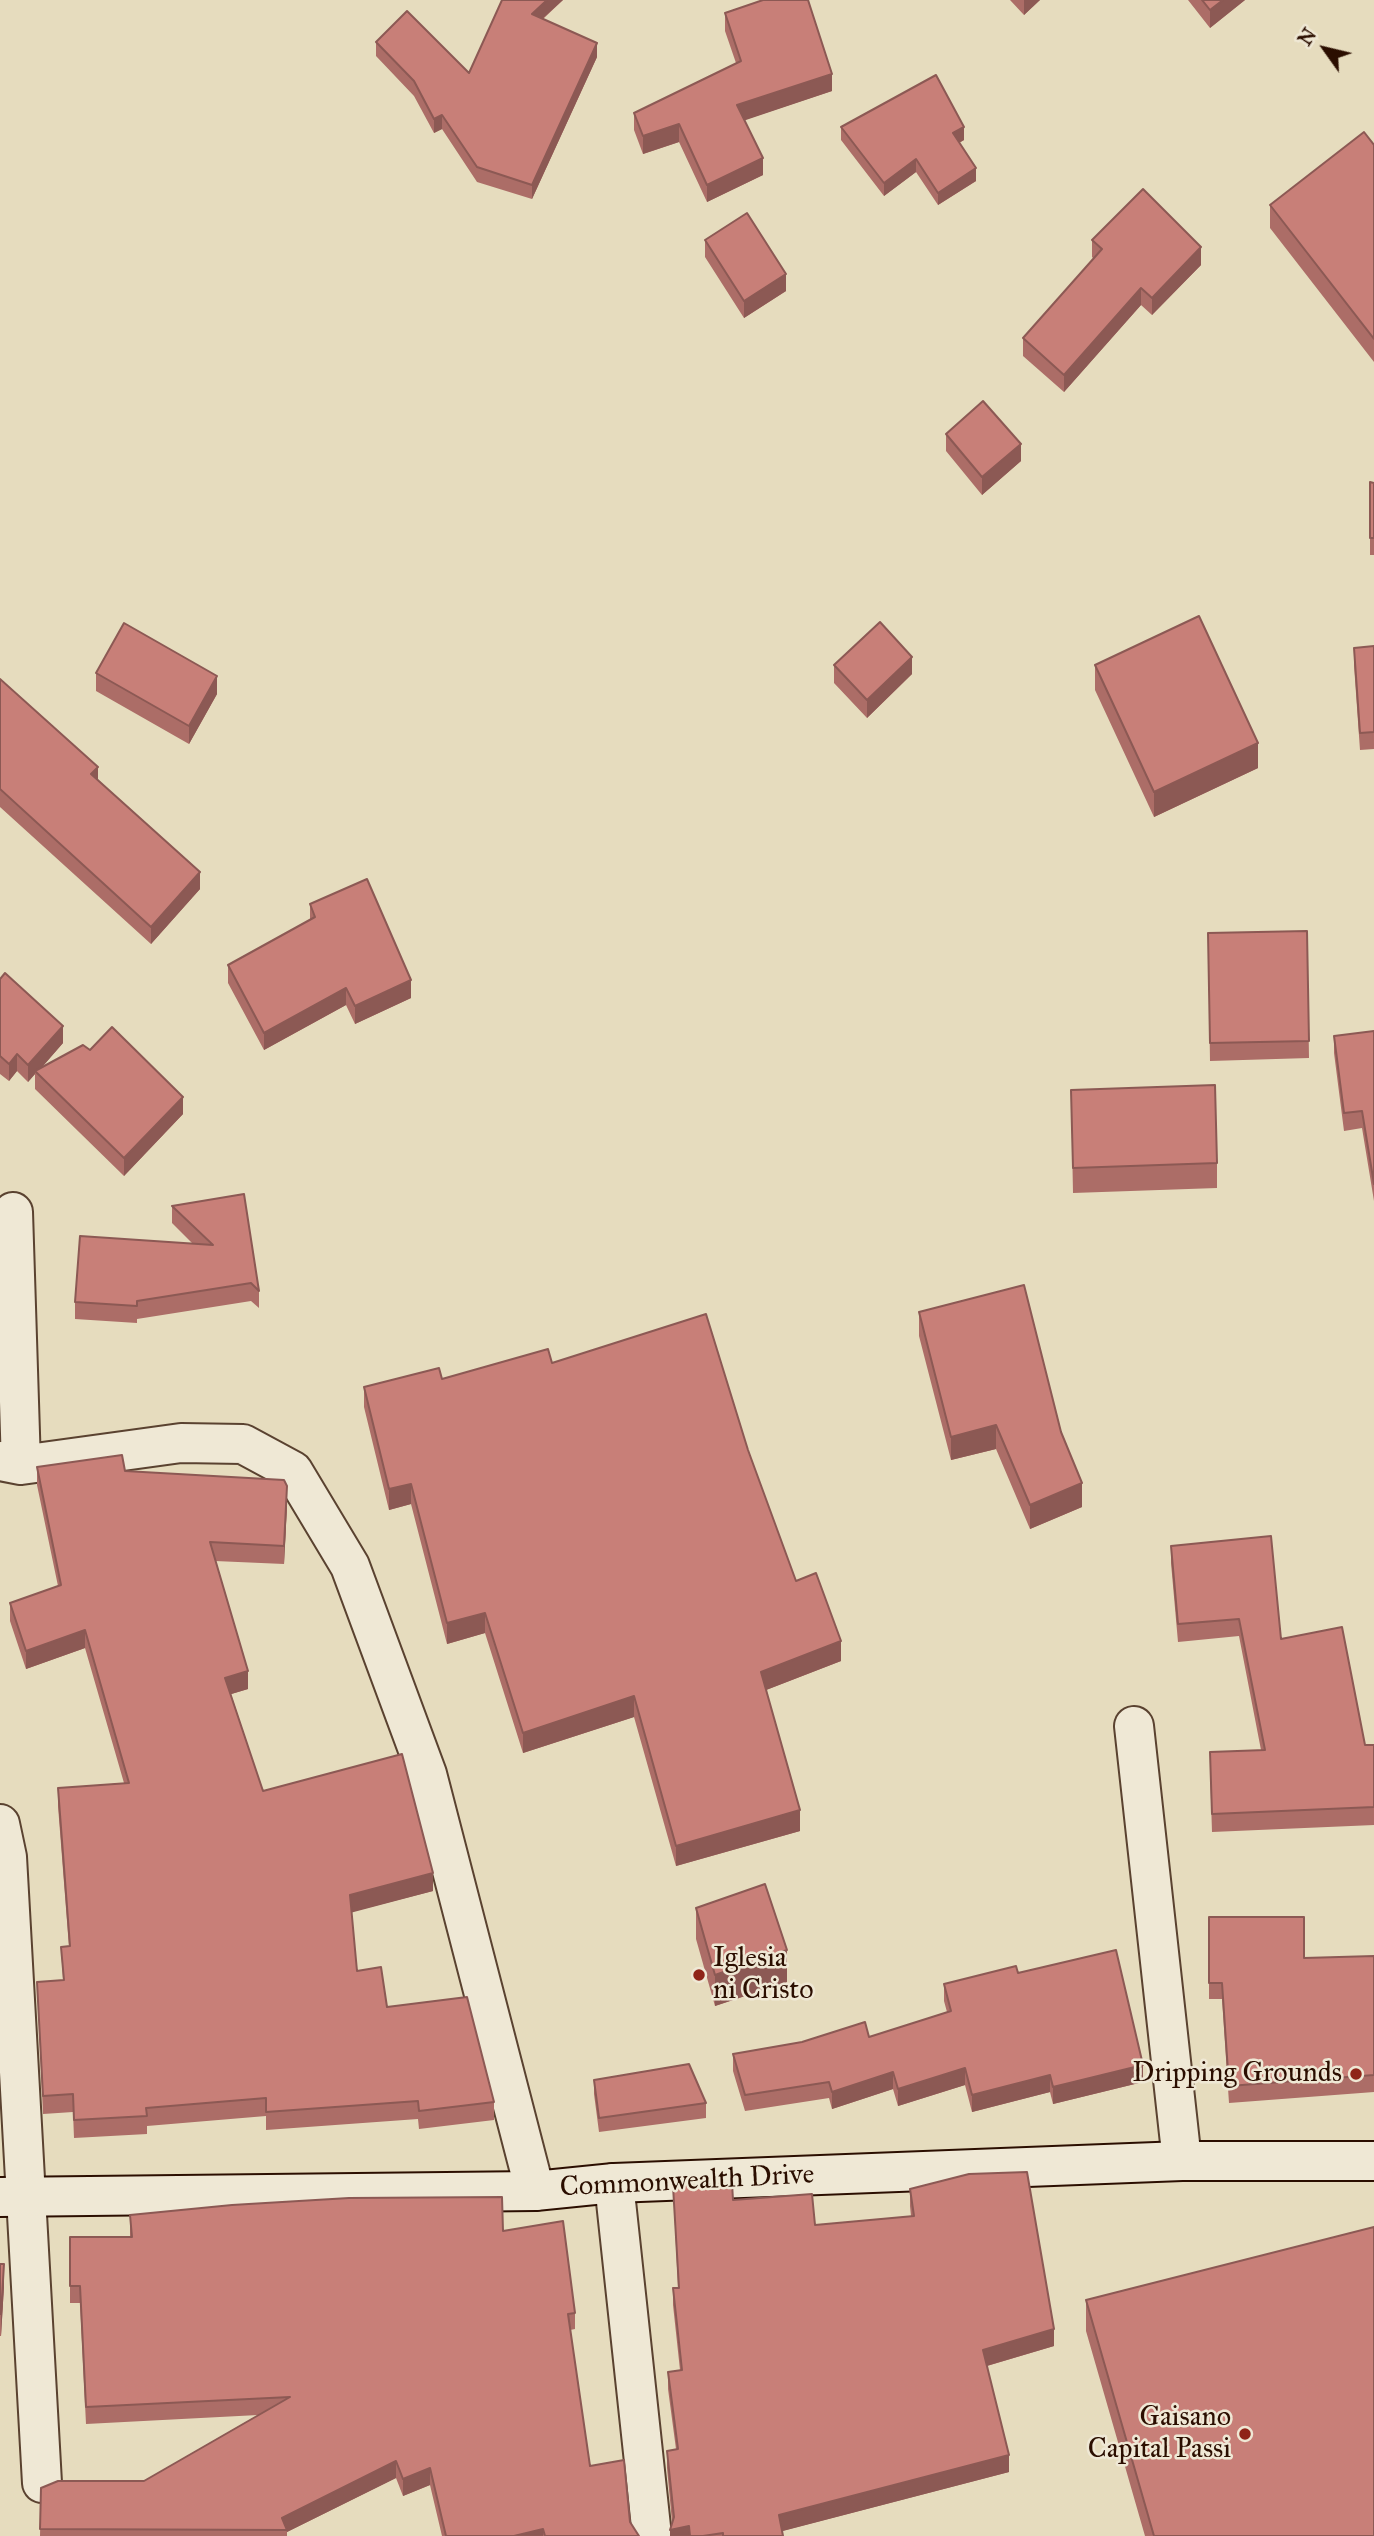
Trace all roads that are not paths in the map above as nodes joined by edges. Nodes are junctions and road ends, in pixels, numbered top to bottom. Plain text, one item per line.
1 (13, 1212) dead end
2 (10, 1463) edge
3 (1134, 1726) dead end
4 (0, 1824) edge
5 (1182, 2161) junction
6 (1374, 2161) edge
7 (614, 2183) junction
8 (535, 2191) junction
9 (13, 2197) edge
10 (41, 2483) dead end
11 (652, 2536) edge

1 - 2 street
2 - 8 street
3 - 5 street
4 - 9 street
5 - 6 street, Commonwealth Drive
5 - 7 street, Commonwealth Drive
7 - 8 street, Commonwealth Drive
7 - 11 street
8 - 9 street, Commonwealth Drive
9 - 10 street

